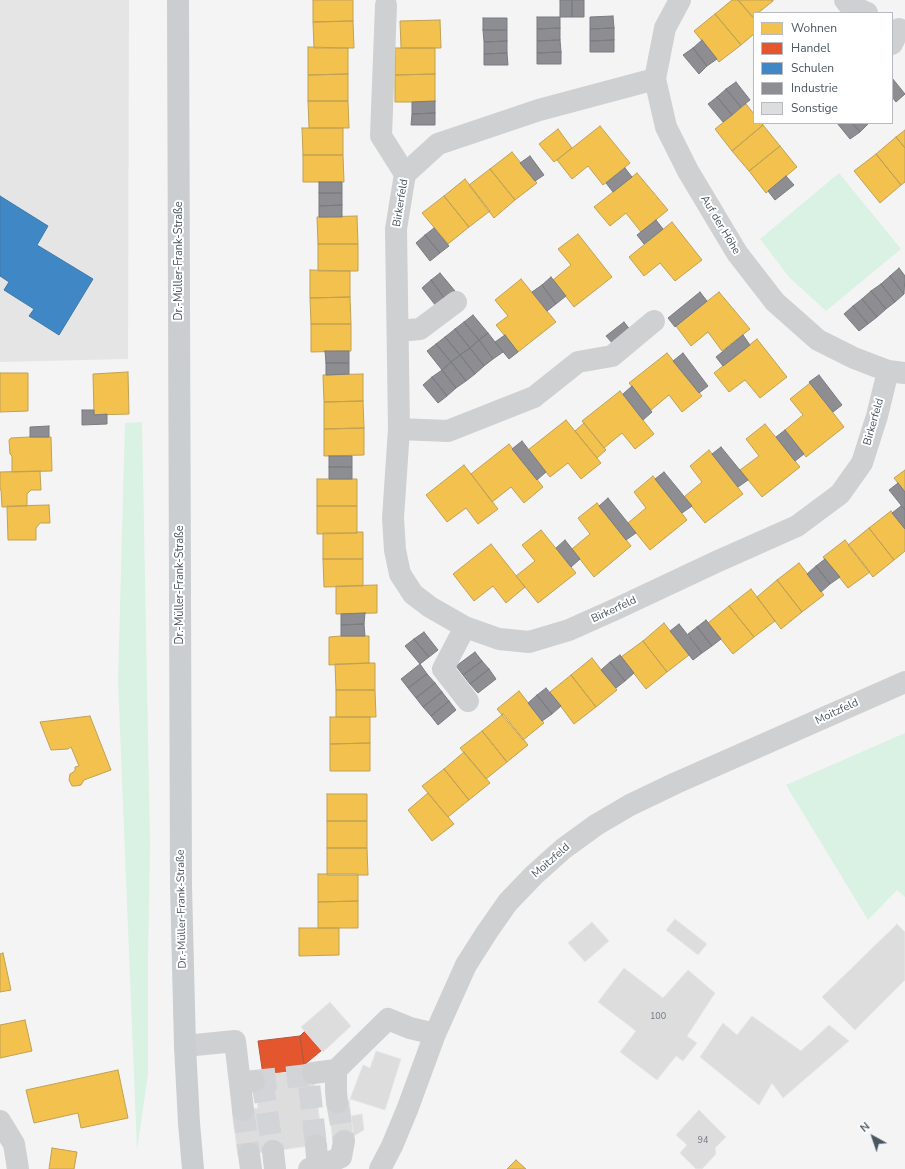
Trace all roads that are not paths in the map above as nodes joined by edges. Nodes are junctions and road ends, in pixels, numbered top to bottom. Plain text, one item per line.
1 (178, 0) edge
2 (680, 0) edge
3 (845, 0) edge
4 (386, 5) dead end
5 (865, 12) edge
6 (655, 79) junction
7 (405, 174) junction
8 (456, 302) dead end
9 (654, 322) dead end
10 (398, 332) junction
11 (896, 372) edge
12 (399, 430) junction
13 (465, 628) junction
14 (905, 682) edge
15 (468, 701) dead end
16 (435, 1034) junction
17 (185, 1046) junction
18 (313, 1074) dead end
19 (243, 1110) tunnel mouth
20 (0, 1121) edge
21 (316, 1145) tunnel mouth
22 (342, 1149) dead end
23 (314, 1168) edge
24 (18, 1169) edge
25 (194, 1169) edge
26 (380, 1169) edge

1 - 17 main road, Dr.-Müller-Frank-Straße
2 - 6 street, Auf der Höhe
3 - 5 street
4 - 7 street
6 - 7 street, Birkerfeld
6 - 11 street, Auf der Höhe
7 - 10 street, Birkerfeld
8 - 10 street
9 - 12 street
10 - 12 street, Birkerfeld
11 - 13 street, Birkerfeld
12 - 13 street, Birkerfeld
13 - 15 street
14 - 16 street, Moitzfeld
16 - 18 street
16 - 26 street, Moitzfeld
17 - 19 street
17 - 25 main road, Dr.-Müller-Frank-Straße
20 - 24 street
21 - 23 street
22 - 23 street

